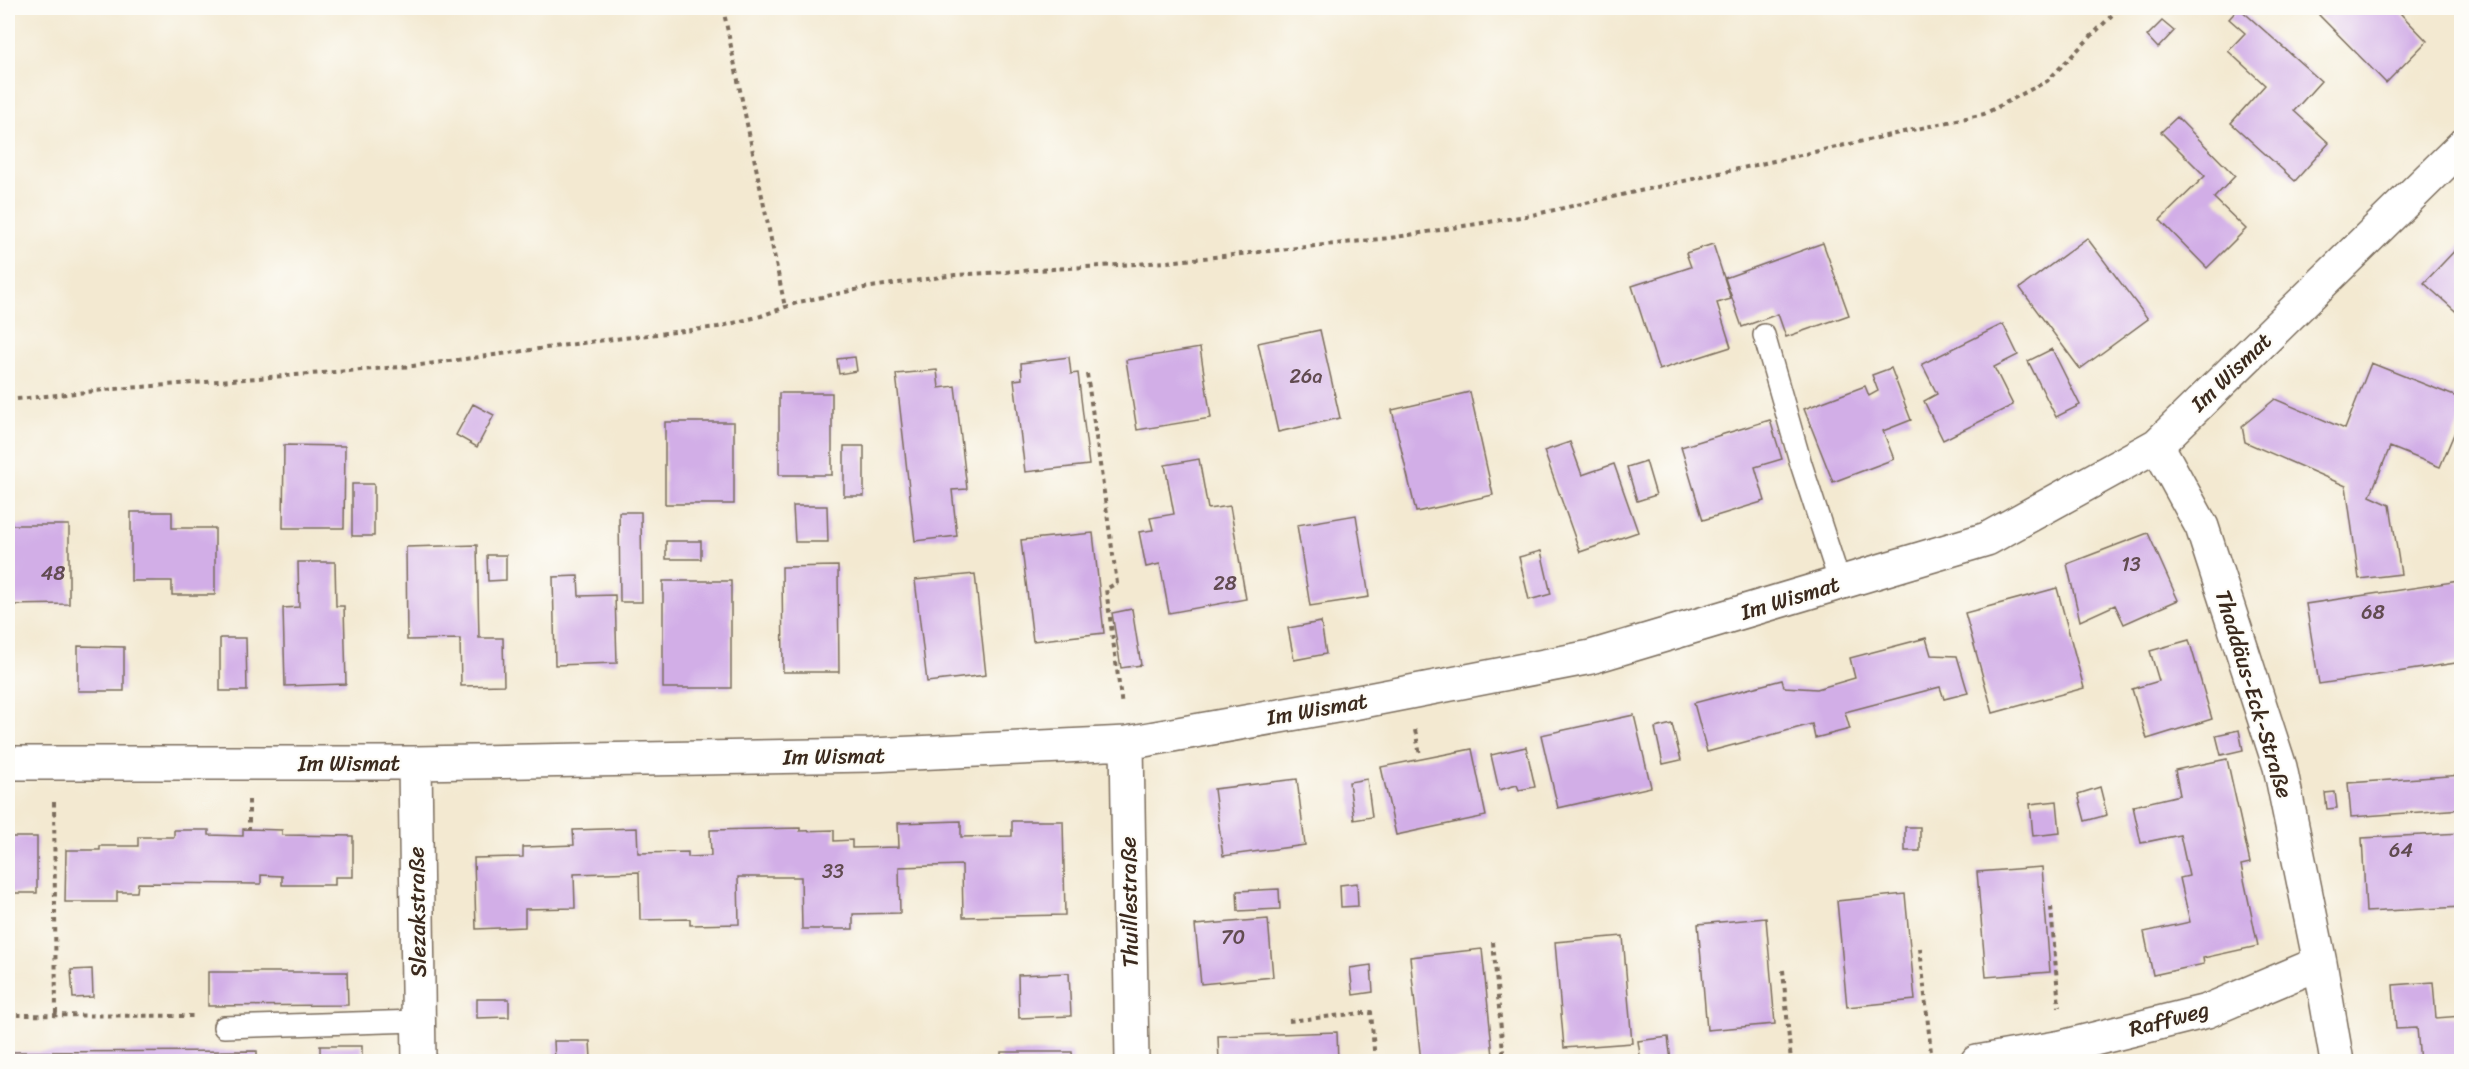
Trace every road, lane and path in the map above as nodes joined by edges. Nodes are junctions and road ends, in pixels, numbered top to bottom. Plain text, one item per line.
1 (723, 8) edge
2 (2119, 8) edge
3 (2462, 146) edge
4 (785, 307) junction
5 (1764, 335) dead end
6 (1087, 374) dead end
7 (8, 400) edge
8 (2157, 445) junction
9 (1840, 583) junction
10 (1126, 743) junction
11 (54, 762) junction
12 (8, 763) edge
13 (415, 763) junction
14 (249, 798) dead end
15 (249, 829) dead end
16 (2051, 906) dead end
17 (1493, 942) dead end
18 (1920, 948) dead end
19 (2320, 963) junction
20 (1783, 970) dead end
21 (56, 1014) junction
22 (8, 1015) edge
23 (1289, 1021) dead end
24 (418, 1022) junction
25 (224, 1027) joint
26 (2062, 1047) junction
27 (419, 1062) edge
28 (1132, 1062) edge
29 (1375, 1062) edge
30 (1504, 1062) edge
31 (1791, 1062) edge
32 (1932, 1062) edge
33 (1977, 1062) edge
34 (2337, 1062) edge

1 - 4 path
2 - 4 path
3 - 8 street, Im Wismat
4 - 7 path
5 - 9 lane
6 - 10 path
8 - 9 street, Im Wismat
8 - 19 street, Thaddäus-Eck-Straße
9 - 10 street, Im Wismat
10 - 13 street, Im Wismat
10 - 28 street, Thuillestraße
11 - 12 street, Im Wismat
11 - 13 street, Im Wismat
11 - 21 path
13 - 24 street, Slezakstraße
14 - 15 path
16 - 26 path
17 - 30 path
18 - 32 path
19 - 26 street, Raffweg
19 - 34 street, Thaddäus-Eck-Straße
20 - 31 path
21 - 22 path
21 - 25 path
23 - 29 path
24 - 25 lane
24 - 27 street, Slezakstraße
26 - 33 street, Raffweg

